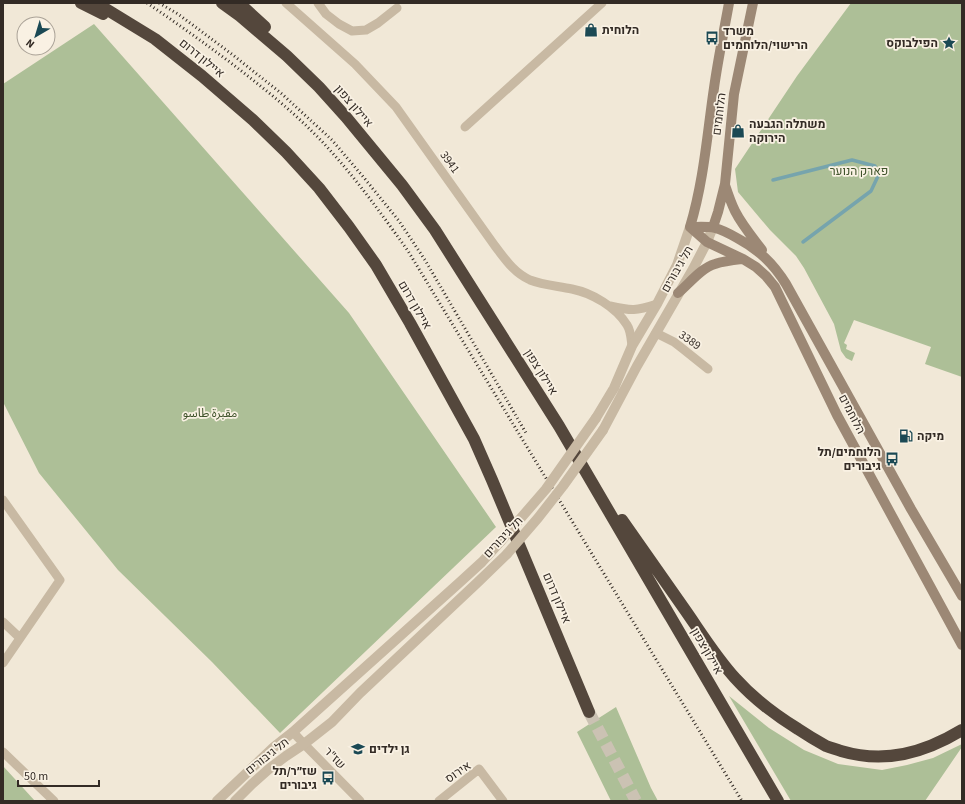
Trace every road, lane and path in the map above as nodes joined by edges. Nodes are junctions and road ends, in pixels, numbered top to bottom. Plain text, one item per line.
1 (80, 3) edge
2 (96, 3) edge
3 (222, 3) edge
4 (239, 3) edge
5 (286, 3) edge
6 (318, 3) edge
7 (602, 3) edge
8 (729, 3) edge
9 (753, 3) edge
10 (397, 8) dead end
11 (155, 38) junction
12 (319, 87) junction
13 (465, 127) dead end
14 (725, 184) junction
15 (690, 226) junction
16 (713, 228) junction
17 (707, 242) junction
18 (743, 259) junction
19 (779, 273) junction
20 (678, 293) junction
21 (657, 304) junction
22 (609, 305) junction
23 (656, 333) junction
24 (632, 346) junction
25 (708, 369) dead end
26 (574, 452) junction
27 (3, 500) edge
28 (962, 596) edge
29 (3, 622) edge
30 (20, 638) junction
31 (962, 645) edge
32 (3, 663) edge
33 (589, 712) tunnel mouth
34 (962, 730) edge
35 (293, 732) junction
36 (304, 744) junction
37 (3, 752) edge
38 (54, 801) edge
39 (217, 801) edge
40 (235, 801) edge
41 (360, 801) edge
42 (439, 801) edge
43 (503, 801) edge
44 (778, 801) edge

1 - 11 highway
2 - 11 highway, איילון דרום
3 - 12 highway, איילון צפון
4 - 12 highway
5 - 22 street, 3941
6 - 10 street
7 - 13 street
8 - 15 main road, הלוחמים
9 - 14 main road, הלוחמים
11 - 33 highway, איילון דרום
12 - 26 highway, איילון צפון
14 - 16 main road, הלוחמים
14 - 19 main road
15 - 16 main road, הלוחמים
15 - 17 main road, הלוחמים
15 - 21 street, תל גיבורים
16 - 17 street, תל גיבורים
16 - 19 main road, הלוחמים
17 - 18 main road, הלוחמים
17 - 20 street, תל גיבורים
18 - 20 main road
18 - 31 main road, הלוחמים
19 - 28 main road, הלוחמים
20 - 23 street, תל גיבורים
21 - 22 street, 3941
21 - 24 street, תל גיבורים
22 - 24 street, 3941
23 - 25 street, 3389
23 - 36 street, תל גיבורים, bridge
24 - 35 street, תל גיבורים, bridge
26 - 34 highway
26 - 44 highway, איילון צפון
27 - 30 street
29 - 30 street
30 - 32 street
35 - 36 street, שז"ר
35 - 39 street, תל גיבורים
36 - 40 street, תל גיבורים
36 - 41 street, שז"ר
37 - 38 street
42 - 43 street, אירוס

